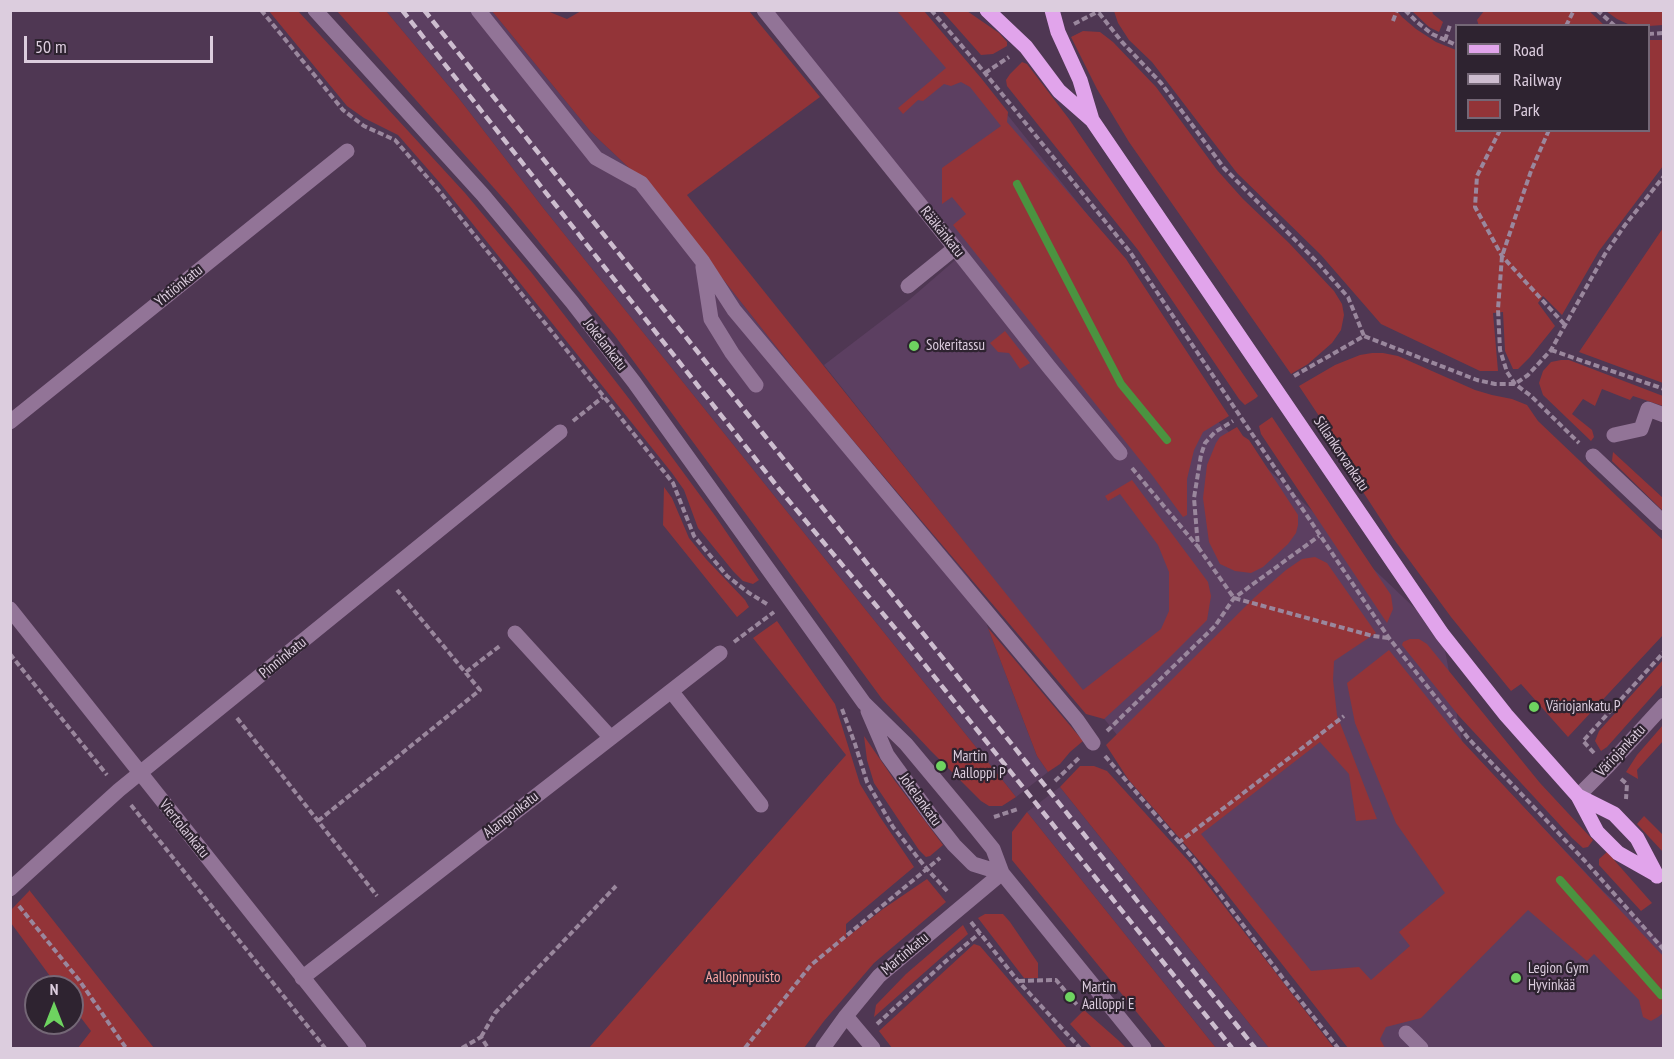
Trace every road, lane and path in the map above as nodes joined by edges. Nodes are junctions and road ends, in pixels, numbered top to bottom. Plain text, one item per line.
1 (261, 10) edge
2 (315, 10) edge
3 (478, 10) edge
4 (764, 10) edge
5 (932, 10) edge
6 (987, 10) edge
7 (1052, 10) edge
8 (1397, 10) edge
9 (1405, 10) edge
10 (1574, 10) edge
11 (1597, 10) edge
12 (1099, 13) dead end
13 (1393, 21) dead end
14 (1567, 24) edge
15 (1613, 24) edge
16 (1450, 25) dead end
17 (1445, 40) junction
18 (1455, 45) edge
19 (1092, 120) junction
20 (1499, 132) edge
21 (1548, 132) edge
22 (347, 151) dead end
23 (1664, 176) edge
24 (955, 248) junction
25 (1502, 256) junction
26 (703, 261) junction
27 (908, 286) dead end
28 (1565, 325) junction
29 (1364, 336) junction
30 (1551, 350) junction
31 (1294, 376) dead end
32 (1515, 384) junction
33 (756, 385) dead end
34 (1664, 389) edge
35 (603, 397) junction
36 (1664, 415) edge
37 (1233, 421) dead end
38 (10, 422) edge
39 (560, 432) joint
40 (1614, 435) dead end
41 (1120, 453) joint
42 (1593, 456) joint
43 (1664, 523) edge
44 (1319, 536) junction
45 (1198, 547) junction
46 (385, 575) junction
47 (1234, 598) junction
48 (768, 604) dead end
49 (10, 609) edge
50 (777, 609) dead end
51 (515, 633) joint
52 (1389, 638) junction
53 (720, 653) joint
54 (10, 654) edge
55 (466, 672) junction
56 (670, 691) junction
57 (838, 700) dead end
58 (864, 703) junction
59 (226, 704) junction
60 (1664, 705) edge
61 (1344, 716) dead end
62 (611, 738) junction
63 (1093, 743) junction
64 (140, 774) junction
65 (1055, 781) dead end
66 (119, 790) junction
67 (1578, 796) junction
68 (761, 805) dead end
69 (318, 821) junction
70 (1178, 843) junction
71 (1002, 873) junction
72 (1660, 879) edge
73 (616, 886) dead end
74 (10, 889) edge
75 (17, 904) dead end
76 (389, 910) junction
77 (1664, 950) edge
78 (302, 978) junction
79 (1018, 981) junction
80 (1078, 1006) dead end
81 (846, 1016) junction
82 (1406, 1033) dead end
83 (481, 1037) junction
84 (869, 1043) edge
85 (126, 1048) edge
86 (325, 1048) edge
87 (359, 1048) edge
88 (462, 1048) edge
89 (488, 1048) edge
90 (745, 1048) edge
91 (823, 1048) edge
92 (1080, 1048) edge
93 (1144, 1048) edge
94 (1338, 1048) edge
95 (1421, 1048) edge

1 - 35 path
2 - 58 street, Jokelankatu
3 - 26 street
4 - 24 street, Rääkänkatu
5 - 44 path
6 - 19 main road, Sillankorvankatu
7 - 19 main road, Sillankorvankatu
8 - 13 path
9 - 17 path
10 - 14 path
11 - 15 path
12 - 29 path
16 - 17 path
17 - 18 path
19 - 67 main road, Sillankorvankatu
20 - 25 path
21 - 25 path
22 - 38 street, Yhtiönkatu
23 - 28 path
24 - 27 street
24 - 41 street, Rääkänkatu
25 - 28 path
25 - 32 path
26 - 33 street
26 - 63 street
28 - 30 path
29 - 31 path
29 - 32 path
30 - 32 path
30 - 34 path
32 - 42 path
35 - 39 path
35 - 48 path
36 - 40 street
37 - 45 path
39 - 46 street, Pinninkatu
41 - 45 path
42 - 43 street
44 - 47 path
44 - 52 path
45 - 47 path
46 - 55 path
46 - 59 street, Pinninkatu
47 - 52 path
47 - 63 path
49 - 64 street, Viertolankatu
50 - 53 path
51 - 55 path
51 - 62 street
52 - 77 path
53 - 56 street, Alangonkatu
54 - 66 path
55 - 69 path
56 - 62 street, Alangonkatu
56 - 68 street
57 - 90 path
58 - 71 street, Jokelankatu
58 - 71 street, Jokelankatu
59 - 64 street, Pinninkatu
59 - 69 path
60 - 67 street, Väriojankatu
61 - 70 path
62 - 76 street, Alangonkatu
63 - 65 path
63 - 70 path
64 - 66 street, Pinninkatu
64 - 78 street, Viertolankatu
66 - 74 street, Pinninkatu
66 - 86 path
67 - 72 main road, Sillankorvankatu
67 - 72 main road, Sillankorvankatu
69 - 76 path
70 - 94 path
71 - 81 street, Martinkatu
71 - 93 street, Jokelankatu
73 - 83 path
75 - 85 path
76 - 78 street, Alangonkatu
78 - 87 street, Viertolankatu
79 - 80 path
79 - 84 path
79 - 92 path
81 - 84 street
81 - 91 street, Martinkatu
82 - 95 street
83 - 88 path
83 - 89 path

